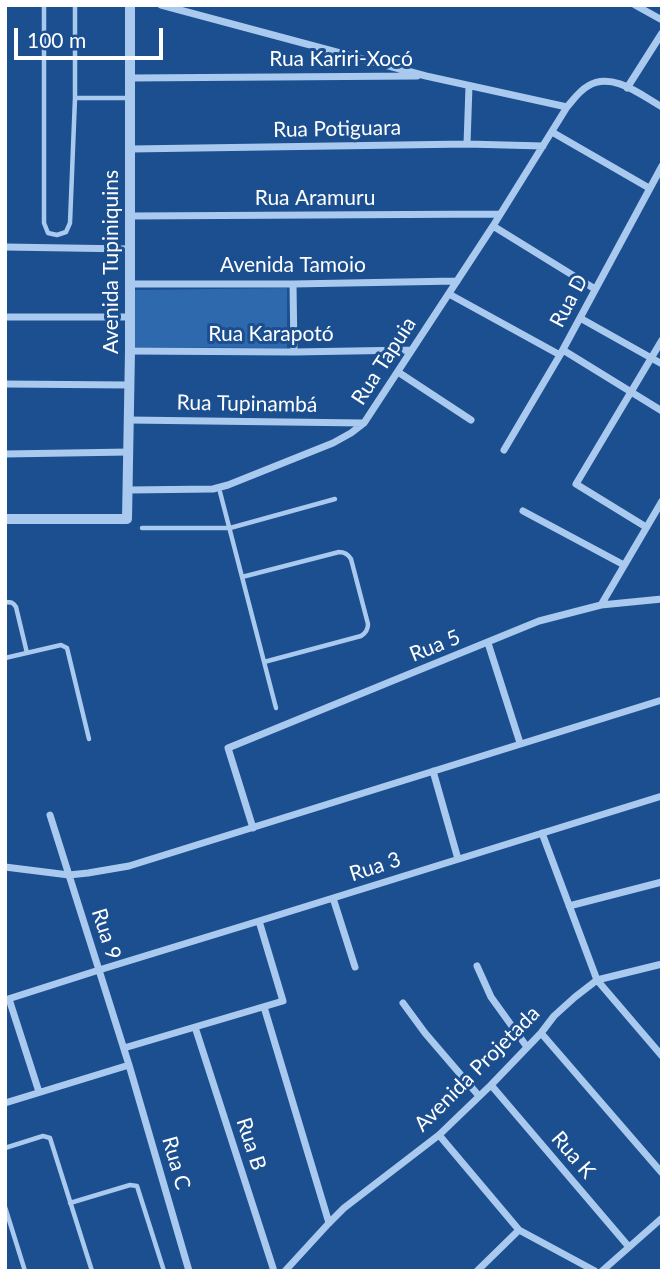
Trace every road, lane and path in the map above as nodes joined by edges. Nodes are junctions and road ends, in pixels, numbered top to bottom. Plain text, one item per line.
1 (44, 5) edge
2 (75, 5) edge
3 (130, 5) edge
4 (161, 5) edge
5 (635, 5) edge
6 (662, 20) edge
7 (662, 33) edge
8 (426, 76) junction
9 (131, 78) junction
10 (469, 86) junction
11 (627, 88) junction
12 (75, 98) junction
13 (131, 98) junction
14 (567, 107) junction
15 (662, 107) edge
16 (552, 132) junction
17 (467, 144) junction
18 (543, 146) junction
19 (131, 149) junction
20 (662, 166) edge
21 (649, 188) junction
22 (499, 214) junction
23 (130, 216) junction
24 (493, 226) junction
25 (5, 247) edge
26 (130, 249) junction
27 (457, 281) junction
28 (130, 284) junction
29 (293, 284) junction
30 (595, 289) junction
31 (449, 294) junction
32 (5, 317) edge
33 (130, 317) junction
34 (580, 318) junction
35 (662, 340) edge
36 (130, 351) junction
37 (411, 351) junction
38 (294, 352) junction
39 (562, 353) junction
40 (652, 358) junction
41 (662, 365) edge
42 (398, 372) junction
43 (5, 384) edge
44 (130, 385) junction
45 (631, 392) junction
46 (662, 411) edge
47 (129, 420) junction
48 (471, 420) dead end
49 (364, 423) junction
50 (504, 450) dead end
51 (129, 452) junction
52 (5, 454) edge
53 (129, 490) junction
54 (220, 490) junction
55 (335, 499) dead end
56 (662, 501) edge
57 (523, 511) dead end
58 (5, 519) edge
59 (646, 527) junction
60 (142, 528) dead end
61 (230, 528) junction
62 (624, 565) junction
63 (243, 578) junction
64 (662, 598) edge
65 (5, 602) edge
66 (601, 604) junction
67 (488, 643) junction
68 (27, 653) junction
69 (5, 658) edge
70 (264, 662) junction
71 (662, 700) edge
72 (276, 708) dead end
73 (89, 738) dead end
74 (520, 743) junction
75 (433, 771) junction
76 (662, 796) edge
77 (50, 815) dead end
78 (253, 828) junction
79 (542, 833) junction
80 (458, 859) junction
81 (5, 867) edge
82 (69, 875) junction
83 (662, 882) edge
84 (333, 898) junction
85 (569, 906) junction
86 (259, 921) junction
87 (662, 964) edge
88 (477, 966) dead end
89 (355, 967) dead end
90 (99, 970) junction
91 (597, 980) junction
92 (7, 1000) edge
93 (403, 1003) dead end
94 (264, 1007) junction
95 (195, 1027) junction
96 (541, 1032) junction
97 (527, 1047) junction
98 (124, 1048) junction
99 (662, 1056) edge
100 (129, 1065) junction
101 (491, 1085) junction
102 (39, 1092) junction
103 (479, 1096) junction
104 (5, 1103) edge
105 (439, 1135) junction
106 (5, 1148) edge
107 (662, 1173) edge
108 (71, 1203) junction
109 (5, 1207) edge
110 (662, 1218) edge
111 (329, 1223) junction
112 (519, 1230) junction
113 (629, 1247) junction
114 (25, 1271) edge
115 (92, 1271) edge
116 (164, 1271) edge
117 (189, 1271) edge
118 (274, 1271) edge
119 (285, 1271) edge
120 (477, 1271) edge
121 (595, 1271) edge
122 (603, 1271) edge

1 - 12 lane
2 - 12 lane
3 - 9 street, Avenida Tupiniquins
4 - 8 street
5 - 6 street
7 - 11 street
8 - 9 street, Rua Kariri-Xocó
8 - 10 street
9 - 13 street, Avenida Tupiniquins
10 - 14 street
10 - 17 street
11 - 14 street, Rua Tapuia
11 - 15 street
12 - 13 lane
13 - 19 street, Avenida Tupiniquins
14 - 16 street, Rua Tapuia
16 - 18 street, Rua Tapuia
16 - 21 street
17 - 18 street, Rua Potiguara
17 - 19 street, Rua Potiguara
18 - 22 street, Rua Tapuia
19 - 23 street, Avenida Tupiniquins
20 - 21 street, Rua D
21 - 30 street, Rua D
22 - 23 street, Rua Aramuru
22 - 24 street, Rua Tapuia
23 - 26 street, Avenida Tupiniquins
24 - 27 street, Rua Tapuia
24 - 30 street
25 - 26 street
26 - 28 street, Avenida Tupiniquins
27 - 29 street, Avenida Tamoio
27 - 31 street, Rua Tapuia
28 - 29 street, Avenida Tamoio
28 - 33 street, Avenida Tupiniquins
29 - 38 street
30 - 34 street, Rua D
31 - 37 street, Rua Tapuia
31 - 39 street
32 - 33 street
33 - 36 street, Avenida Tupiniquins
34 - 39 street, Rua D
34 - 40 street
35 - 40 street
36 - 38 street, Rua Karapotó
36 - 44 street, Avenida Tupiniquins
37 - 38 street, Rua Karapotó
37 - 42 street, Rua Tapuia
39 - 45 street
39 - 50 street, Rua D
40 - 41 street
40 - 45 street
42 - 48 street
42 - 49 street, Rua Tapuia
43 - 44 street
44 - 47 street, Avenida Tupiniquins
45 - 46 street
45 - 59 street
47 - 49 street, Rua Tupinambá
47 - 51 street, Avenida Tupiniquins
49 - 54 street, Rua Tapuia
51 - 52 street
51 - 53 street, Avenida Tupiniquins
53 - 54 street, Rua Tapuia
53 - 58 street, Avenida Tupiniquins
54 - 61 lane
55 - 61 lane
56 - 59 street
57 - 62 street
59 - 62 street
60 - 61 lane
61 - 63 lane
62 - 66 street
63 - 70 lane
63 - 70 lane
64 - 66 street, Rua 5
65 - 68 lane
66 - 67 street, Rua 5
67 - 74 street
67 - 78 street, Rua 5
68 - 69 lane
68 - 73 lane
70 - 72 lane
71 - 74 street
74 - 75 street
75 - 78 street
75 - 80 street
76 - 79 street, Rua 3
77 - 82 street, Rua 9
78 - 82 street
79 - 80 street, Rua 3
79 - 85 street
80 - 84 street, Rua 3
81 - 82 street
82 - 90 street, Rua 9
83 - 85 street
84 - 86 street, Rua 3
84 - 89 street
85 - 91 street
86 - 90 street, Rua 3
86 - 94 street
87 - 91 street, Avenida Projetada
88 - 97 street
90 - 92 street, Rua 3
90 - 98 street, Rua 9
91 - 96 street, Avenida Projetada
91 - 99 street
92 - 102 street
93 - 103 street
94 - 95 street
94 - 111 street
95 - 98 street
95 - 118 street, Rua B
96 - 97 street, Avenida Projetada
96 - 107 street
97 - 101 street, Avenida Projetada
98 - 100 street, Rua 9
100 - 102 street
100 - 117 street, Rua C
101 - 103 street, Avenida Projetada
101 - 113 street, Rua K
102 - 104 street
103 - 105 street, Avenida Projetada
105 - 111 street, Avenida Projetada
105 - 112 street
106 - 108 lane
108 - 115 lane
108 - 116 lane
109 - 114 lane
110 - 113 street
111 - 119 street, Avenida Projetada
112 - 120 street
112 - 121 street
113 - 122 street

